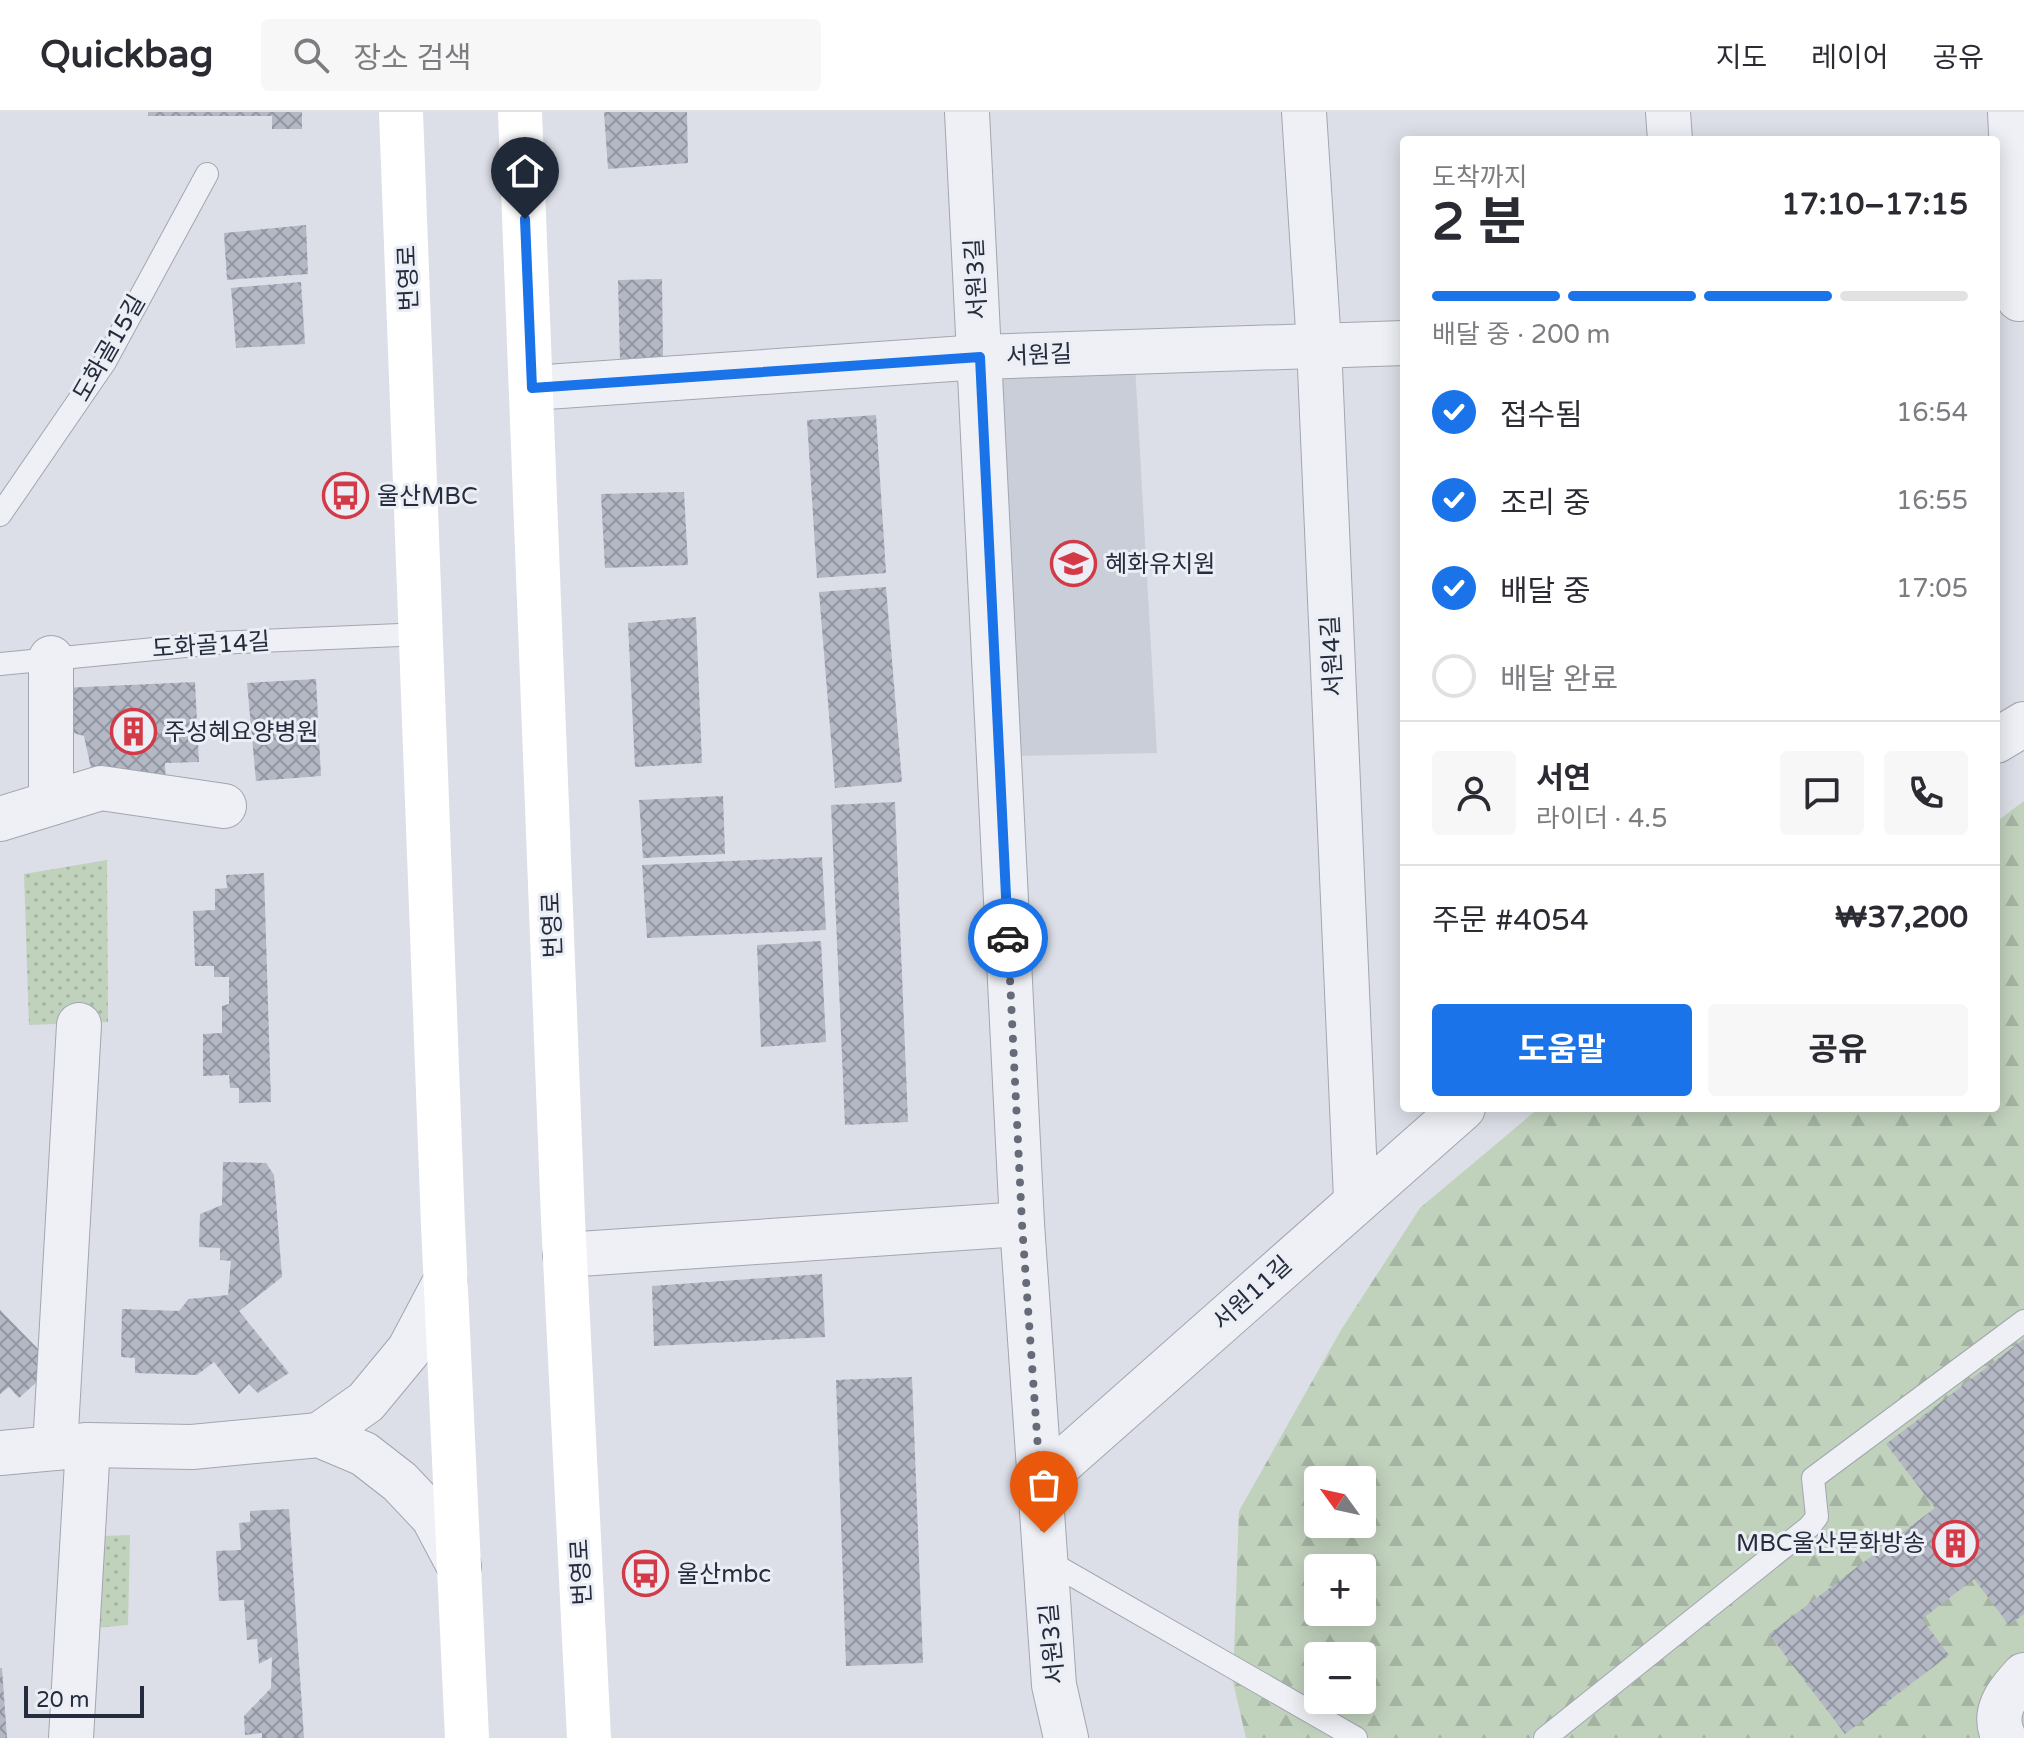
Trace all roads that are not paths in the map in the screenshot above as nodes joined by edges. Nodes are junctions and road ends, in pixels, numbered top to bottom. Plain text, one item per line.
1 (401, 112) edge
2 (520, 112) edge
3 (967, 112) edge
4 (1304, 112) edge
5 (1668, 112) edge
6 (2010, 112) edge
7 (1670, 136) edge
8 (207, 174) dead end
9 (2013, 299) edge
10 (1400, 343) edge
11 (1319, 345) junction
12 (980, 357) junction
13 (532, 388) junction
14 (0, 515) edge
15 (423, 634) junction
16 (51, 658) junction
17 (0, 664) edge
18 (2024, 724) edge
19 (2000, 739) edge
20 (51, 803) junction
21 (224, 806) dead end
22 (0, 819) edge
23 (79, 1025) dead end
24 (1458, 1112) edge
25 (1356, 1199) junction
26 (1022, 1224) junction
27 (565, 1255) junction
28 (445, 1282) junction
29 (2024, 1321) edge
30 (319, 1435) junction
31 (71, 1446) junction
32 (0, 1453) edge
33 (1042, 1480) junction
34 (1046, 1560) junction
35 (459, 1566) junction
36 (2024, 1675) edge
37 (71, 1738) edge
38 (467, 1738) edge
39 (589, 1738) edge
40 (1066, 1738) edge
41 (1356, 1738) edge
42 (1545, 1738) edge
43 (2004, 1738) edge

1 - 15 main road, 번영로
2 - 13 main road, 번영로
3 - 12 street, 서원3길
4 - 11 street, 서원4길
5 - 7 street
6 - 9 street
8 - 14 lane, 도화골15길
10 - 11 street, 서원길
11 - 12 street, 서원길
11 - 25 street, 서원4길
12 - 13 street, 서원길
12 - 26 street, 서원3길
13 - 27 main road, 번영로
15 - 16 lane, 도화골14길
15 - 28 main road, 번영로
16 - 17 lane, 도화골14길
16 - 20 street
18 - 19 street
20 - 21 street
20 - 22 street
23 - 31 street
24 - 25 street, 서원11길
25 - 33 street, 서원11길
26 - 27 street
26 - 33 street, 서원3길
27 - 39 main road, 번영로
28 - 30 street
28 - 35 main road, 번영로
29 - 42 lane
30 - 31 street
30 - 35 street
31 - 32 street
31 - 37 street
33 - 34 street, 서원3길
34 - 40 street, 서원3길
34 - 41 lane
35 - 38 main road, 번영로
36 - 43 street

